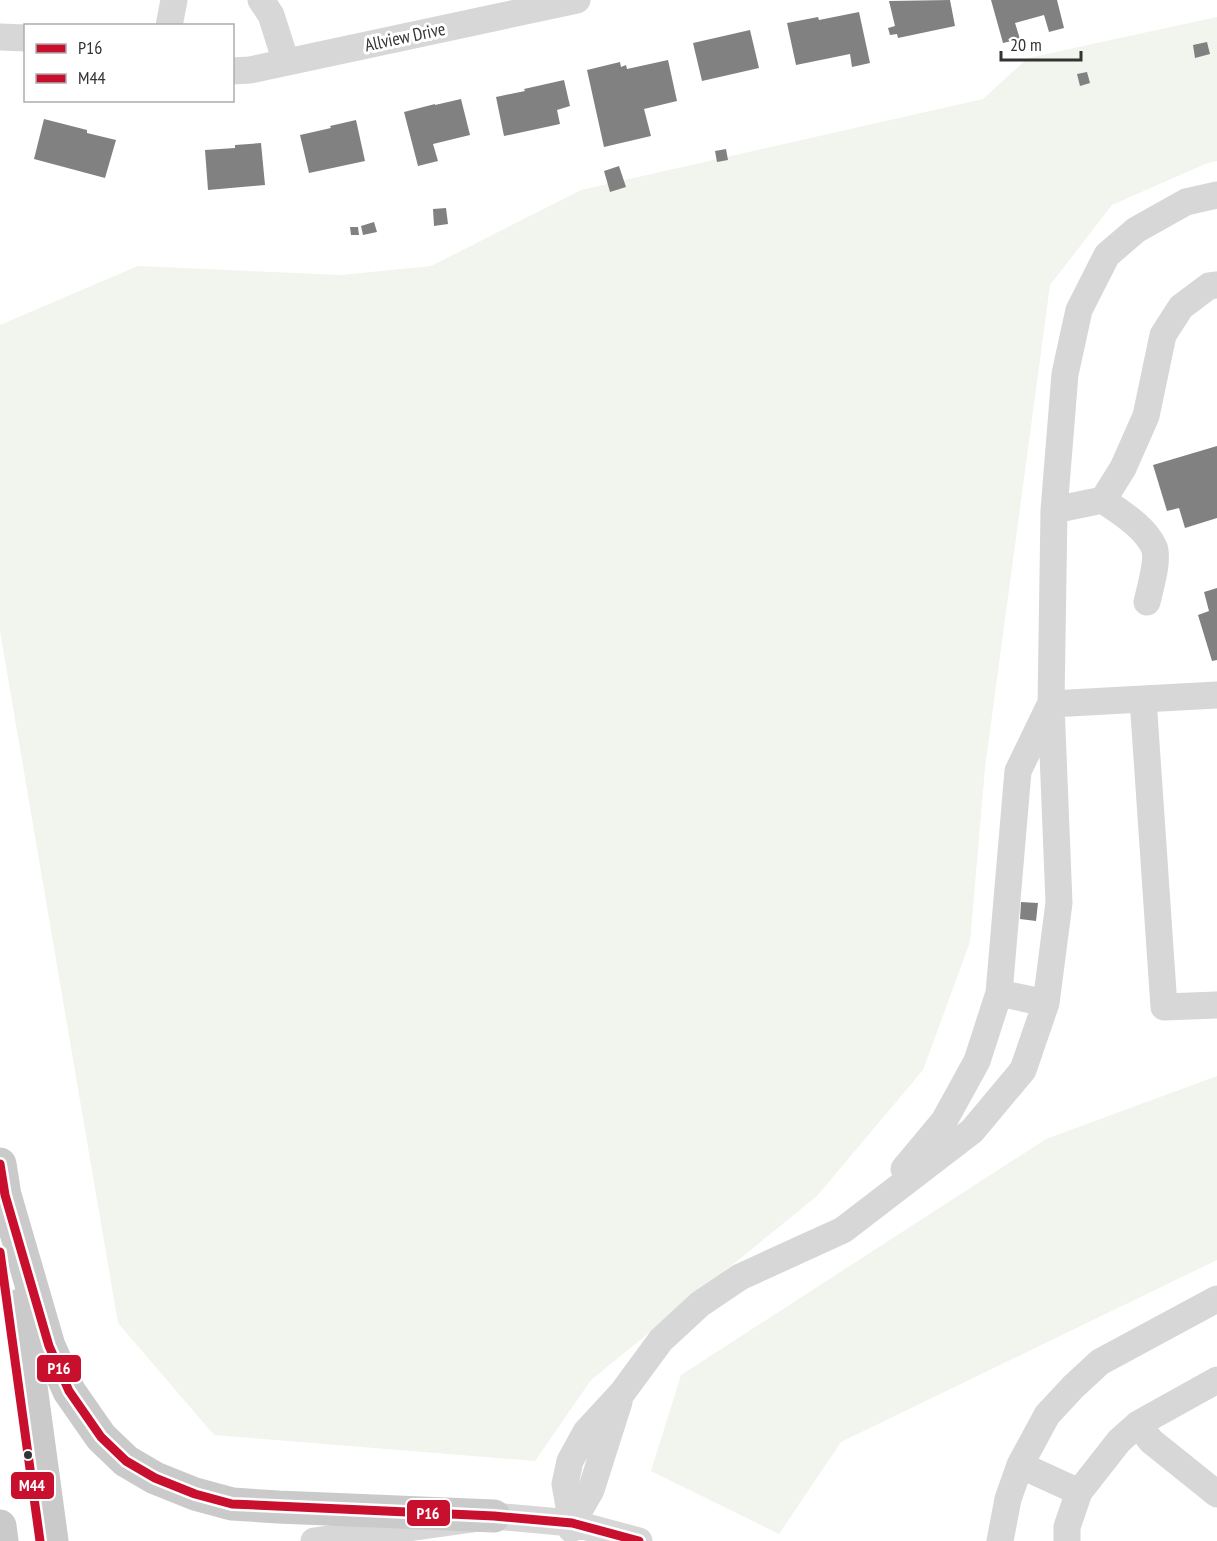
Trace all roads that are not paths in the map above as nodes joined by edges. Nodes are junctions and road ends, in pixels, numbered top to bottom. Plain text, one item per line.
1 (174, 0) edge
2 (261, 0) edge
3 (577, 0) edge
4 (169, 24) edge
5 (0, 37) edge
6 (24, 38) edge
7 (286, 62) junction
8 (234, 71) edge
9 (1217, 195) edge
10 (1217, 285) edge
11 (1103, 500) junction
12 (1054, 510) junction
13 (1147, 602) dead end
14 (1217, 695) edge
15 (1143, 699) junction
16 (1051, 704) junction
17 (999, 993) junction
18 (1039, 1002) junction
19 (1217, 1005) edge
20 (3, 1179) edge
21 (875, 1205) junction
22 (1217, 1299) edge
23 (1217, 1380) edge
24 (1138, 1424) junction
25 (1020, 1466) junction
26 (1078, 1492) junction
27 (1217, 1494) edge
28 (494, 1516) junction
29 (0, 1526) edge
30 (571, 1532) edge
31 (2, 1541) edge
32 (52, 1541) edge
33 (314, 1541) edge
34 (639, 1541) edge
35 (1000, 1541) edge
36 (1067, 1541) edge

1 - 4 street
2 - 7 street
3 - 7 street, Allview Drive
5 - 6 street
7 - 8 street, Allview Drive
9 - 12 street
10 - 11 street
11 - 12 street
11 - 13 street
12 - 16 street
14 - 15 street
15 - 16 street
15 - 19 street
16 - 17 street
16 - 18 street
17 - 18 street
17 - 21 street
18 - 21 street
20 - 28 main road
20 - 32 main road
21 - 30 street
22 - 25 street
23 - 24 street
24 - 26 street
24 - 27 street
25 - 26 street
25 - 35 street
26 - 36 street
28 - 30 street
28 - 33 street
29 - 31 main road
30 - 34 street

